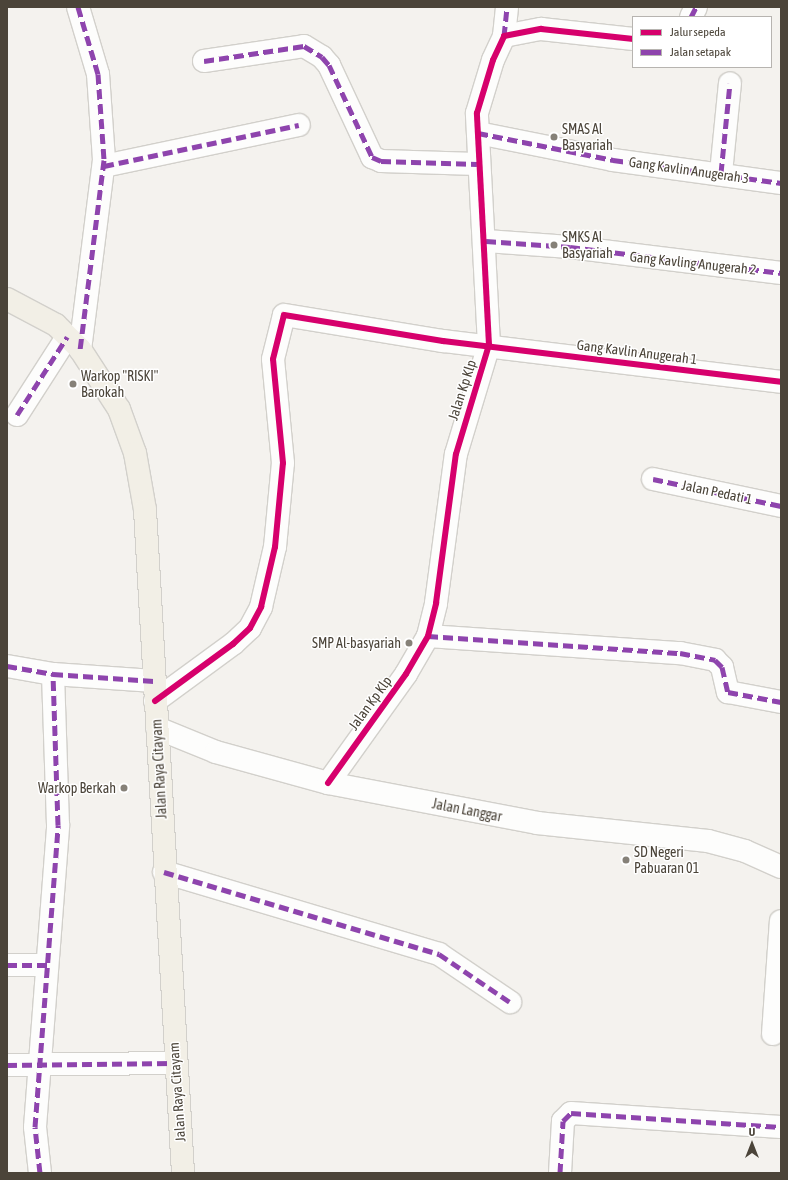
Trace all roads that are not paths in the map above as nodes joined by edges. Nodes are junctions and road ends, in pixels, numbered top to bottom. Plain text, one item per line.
1 (78, 7) edge
2 (507, 7) edge
3 (696, 7) edge
4 (692, 16) edge
5 (504, 36) junction
6 (632, 39) edge
7 (204, 61) dead end
8 (730, 83) dead end
9 (299, 125) dead end
10 (478, 133) junction
11 (477, 164) junction
12 (104, 166) junction
13 (721, 173) junction
14 (781, 183) edge
15 (486, 241) junction
16 (781, 273) edge
17 (7, 299) edge
18 (74, 343) junction
19 (489, 346) junction
20 (781, 382) edge
21 (17, 414) dead end
22 (653, 479) dead end
23 (781, 506) edge
24 (428, 636) junction
25 (7, 666) edge
26 (53, 674) junction
27 (155, 691) junction
28 (781, 702) edge
29 (157, 728) junction
30 (328, 783) junction
31 (781, 867) edge
32 (164, 872) junction
33 (781, 921) edge
34 (7, 965) edge
35 (46, 965) junction
36 (510, 1002) dead end
37 (773, 1034) dead end
38 (38, 1063) junction
39 (174, 1063) junction
40 (7, 1065) edge
41 (781, 1127) edge
42 (40, 1173) edge
43 (183, 1173) edge
44 (560, 1173) edge

1 - 12 street
2 - 5 street, Jalan Kp Klp
3 - 4 street
5 - 6 street
5 - 10 street, Jalan Kp Klp
7 - 11 street
8 - 13 street
9 - 12 street
10 - 11 street, Jalan Kp Klp
10 - 13 street, Gang Kavlin Anugerah 3
11 - 15 street, Jalan Kp Klp
12 - 18 street
13 - 14 street, Gang Kavlin Anugerah 3
15 - 16 street, Gang Kavling Anugerah 2
15 - 19 street, Jalan Kp Klp
17 - 18 main road, Jalan Raya Citayam
18 - 21 street
18 - 27 main road, Jalan Raya Citayam
19 - 20 street, Gang Kavlin Anugerah 1
19 - 24 street, Jalan Kp Klp
19 - 27 street, Gang Kavlin Anugerah 1
22 - 23 street, Jalan Pedati 1
24 - 28 street
24 - 30 street, Jalan Kp Klp
25 - 26 street
26 - 27 street
26 - 35 street
27 - 29 main road, Jalan Raya Citayam
29 - 30 street, Jalan Langgar
29 - 32 main road, Jalan Raya Citayam
30 - 31 street, Jalan Langgar
32 - 36 street
32 - 39 main road, Jalan Raya Citayam
33 - 37 street
34 - 35 street
35 - 38 street
38 - 39 street
38 - 40 street
38 - 42 street
39 - 43 main road, Jalan Raya Citayam
41 - 44 street

